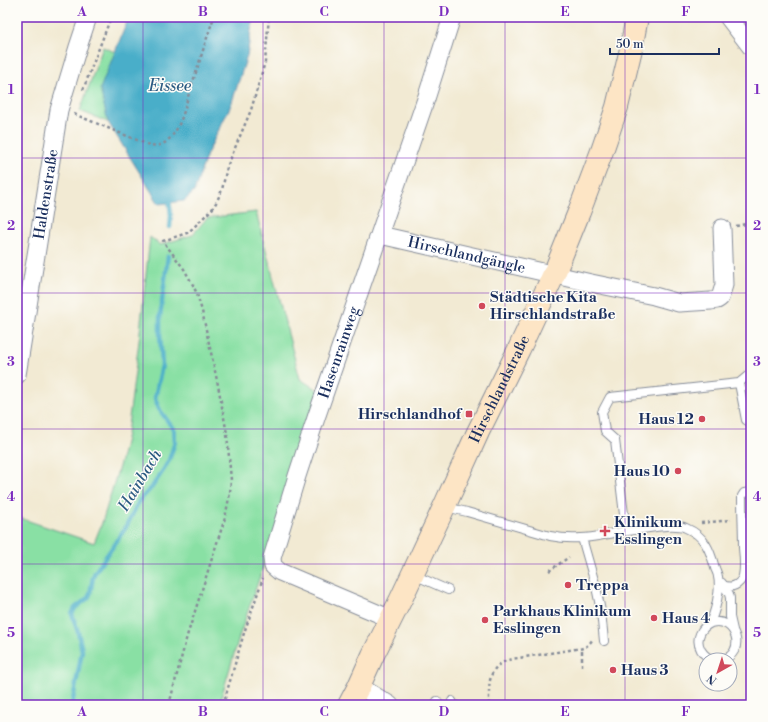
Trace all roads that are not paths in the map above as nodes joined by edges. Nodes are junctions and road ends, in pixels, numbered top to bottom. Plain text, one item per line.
1 (88, 17) edge
2 (452, 17) edge
3 (637, 17) edge
4 (728, 17) edge
5 (751, 47) edge
6 (722, 228) dead end
7 (380, 235) junction
8 (554, 274) junction
9 (24, 282) edge
10 (751, 373) edge
11 (17, 375) edge
12 (740, 383) junction
13 (751, 423) edge
14 (751, 492) edge
15 (445, 505) junction
16 (626, 531) junction
17 (582, 538) junction
18 (412, 574) junction
19 (718, 577) junction
20 (723, 585) junction
21 (448, 590) dead end
22 (391, 619) junction
23 (709, 624) junction
24 (733, 630) junction
25 (603, 638) road end
26 (702, 652) edge
27 (733, 652) edge
28 (360, 686) junction
29 (349, 705) edge
30 (390, 705) edge

1 - 9 street, Haldenstraße
2 - 7 street, Hasenrainweg
3 - 8 street, Hirschlandstraße
4 - 5 street
6 - 8 street
7 - 8 street, Hirschlandgängle
7 - 22 street, Hasenrainweg
8 - 15 street, Hirschlandstraße
9 - 11 street, Haldenstraße
10 - 12 lane
12 - 13 lane
12 - 16 lane
14 - 20 lane
15 - 17 lane
15 - 18 street, Hirschlandstraße
16 - 17 lane
16 - 19 lane
17 - 25 lane
18 - 21 lane
18 - 22 street, Hirschlandstraße
19 - 20 lane
19 - 23 lane
20 - 24 lane
22 - 28 street, Hirschlandstraße
23 - 24 lane
23 - 26 lane
24 - 27 lane
28 - 29 street, Hirschlandstraße
28 - 30 street

